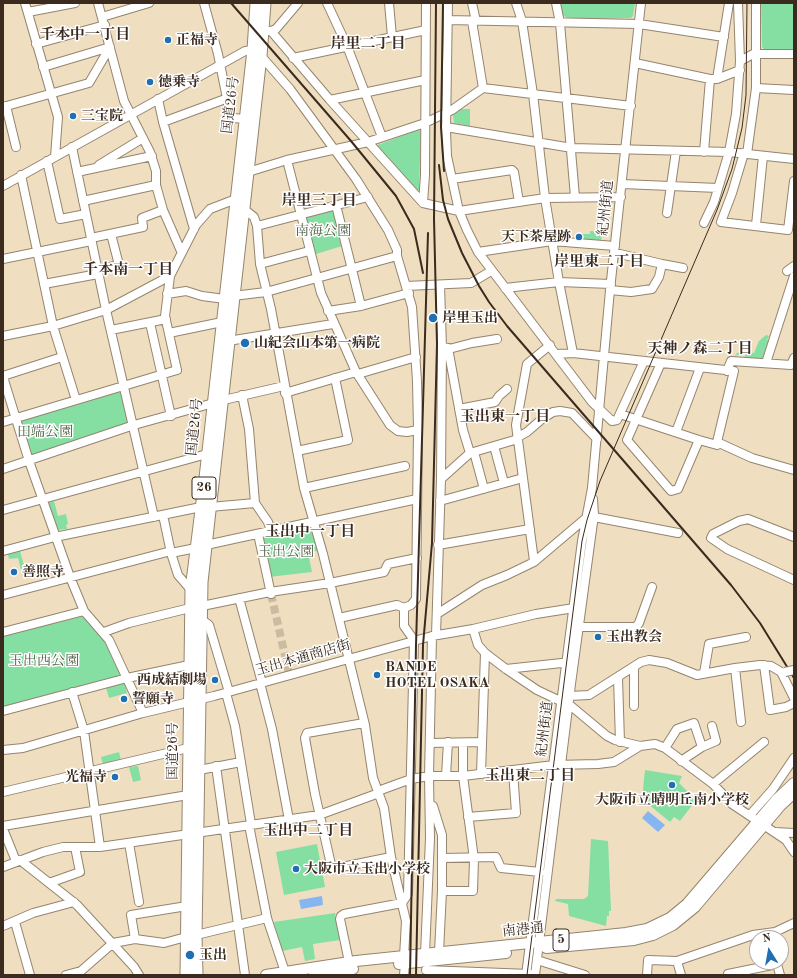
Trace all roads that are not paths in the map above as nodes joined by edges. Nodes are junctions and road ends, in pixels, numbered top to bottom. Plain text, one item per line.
1 (25, 3) edge
2 (75, 3) edge
3 (98, 3) edge
4 (148, 3) edge
5 (204, 3) edge
6 (256, 3) edge
7 (265, 3) edge
8 (298, 3) edge
9 (327, 3) edge
10 (389, 3) edge
11 (426, 3) edge
12 (448, 3) edge
13 (472, 3) edge
14 (516, 3) edge
15 (556, 3) edge
16 (641, 3) edge
17 (729, 3) edge
18 (738, 3) edge
19 (756, 3) edge
20 (28, 12) junction
21 (448, 20) junction
22 (104, 21) junction
23 (474, 21) junction
24 (522, 21) junction
25 (560, 23) junction
26 (639, 24) junction
27 (426, 30) junction
28 (267, 31) junction
29 (392, 37) junction
30 (724, 37) junction
31 (36, 44) junction
32 (347, 46) junction
33 (110, 47) junction
34 (257, 53) junction
35 (757, 53) junction
36 (794, 54) edge
37 (294, 58) junction
38 (740, 61) junction
39 (635, 63) junction
40 (220, 65) junction
41 (43, 67) junction
42 (740, 70) junction
43 (714, 79) junction
44 (425, 80) junction
45 (483, 88) junction
46 (756, 88) junction
47 (794, 90) edge
48 (52, 94) junction
49 (364, 94) junction
50 (533, 94) junction
51 (228, 98) junction
52 (158, 99) junction
53 (567, 99) junction
54 (330, 100) junction
55 (4, 106) edge
56 (631, 106) junction
57 (446, 113) junction
58 (130, 115) junction
59 (245, 119) junction
60 (163, 122) junction
61 (425, 123) junction
62 (446, 127) junction
63 (382, 137) junction
64 (143, 138) junction
65 (368, 142) junction
66 (539, 142) junction
67 (16, 147) dead end
68 (72, 147) junction
69 (572, 148) junction
70 (626, 150) junction
71 (334, 151) junction
72 (676, 151) junction
73 (704, 152) junction
74 (729, 152) junction
75 (745, 154) junction
76 (152, 156) junction
77 (763, 156) junction
78 (55, 157) junction
79 (794, 159) edge
80 (287, 160) junction
81 (47, 161) junction
82 (93, 168) junction
83 (77, 172) junction
84 (248, 172) junction
85 (21, 175) junction
86 (452, 179) junction
87 (794, 181) edge
88 (622, 184) junction
89 (156, 185) junction
90 (3, 186) edge
91 (672, 186) junction
92 (718, 188) junction
93 (368, 197) junction
94 (575, 197) junction
95 (621, 197) junction
96 (546, 198) junction
97 (236, 199) junction
98 (83, 201) junction
99 (519, 202) junction
100 (423, 203) junction
101 (336, 205) junction
102 (244, 209) junction
103 (162, 210) junction
104 (459, 211) junction
105 (667, 213) dead end
106 (86, 214) junction
107 (300, 215) junction
108 (704, 223) dead end
109 (756, 225) junction
110 (257, 226) junction
111 (194, 229) junction
112 (111, 234) junction
113 (91, 240) junction
114 (552, 241) junction
115 (615, 246) junction
116 (182, 251) junction
117 (309, 251) junction
118 (37, 252) junction
119 (478, 252) junction
120 (620, 254) dead end
121 (396, 256) junction
122 (3, 259) edge
123 (260, 264) junction
124 (662, 264) junction
125 (683, 268) dead end
126 (351, 270) junction
127 (491, 271) junction
128 (98, 272) junction
129 (170, 276) junction
130 (794, 276) edge
131 (317, 279) junction
132 (559, 282) junction
133 (44, 284) junction
134 (440, 285) junction
135 (611, 287) junction
136 (505, 288) junction
137 (408, 290) junction
138 (266, 292) junction
139 (167, 294) junction
140 (229, 297) junction
141 (361, 306) junction
142 (106, 310) junction
143 (328, 311) junction
144 (166, 320) junction
145 (150, 322) junction
146 (222, 322) junction
147 (333, 324) junction
148 (53, 326) junction
149 (111, 330) junction
150 (169, 333) junction
151 (275, 333) junction
152 (3, 336) edge
153 (497, 339) dead end
154 (228, 341) junction
155 (550, 346) junction
156 (445, 348) junction
157 (574, 353) junction
158 (557, 354) junction
159 (604, 356) junction
160 (62, 357) junction
161 (416, 357) junction
162 (794, 358) edge
163 (644, 361) junction
164 (661, 363) junction
165 (766, 364) junction
166 (700, 368) junction
167 (727, 371) junction
168 (357, 373) junction
169 (161, 374) junction
170 (3, 377) edge
171 (335, 378) junction
172 (125, 384) junction
173 (285, 389) junction
174 (507, 389) dead end
175 (242, 395) junction
176 (76, 400) junction
177 (217, 402) junction
178 (459, 408) junction
179 (600, 408) junction
180 (620, 414) junction
181 (171, 416) junction
182 (17, 418) junction
183 (636, 420) junction
184 (3, 422) edge
185 (134, 425) junction
186 (418, 430) junction
187 (676, 432) junction
188 (518, 438) junction
189 (597, 439) junction
190 (699, 440) junction
191 (717, 442) junction
192 (494, 446) junction
193 (297, 451) junction
194 (472, 453) junction
195 (208, 454) junction
196 (29, 461) junction
197 (405, 466) dead end
198 (3, 468) edge
199 (794, 470) edge
200 (143, 471) junction
201 (523, 478) junction
202 (441, 479) junction
203 (504, 483) junction
204 (304, 488) junction
205 (484, 489) junction
206 (417, 499) junction
207 (42, 500) junction
208 (440, 501) junction
209 (255, 503) junction
210 (205, 507) junction
211 (3, 510) edge
212 (163, 516) junction
213 (154, 518) junction
214 (590, 518) junction
215 (314, 521) junction
216 (530, 529) junction
217 (271, 532) junction
218 (678, 533) dead end
219 (258, 534) junction
220 (55, 536) junction
221 (794, 537) edge
222 (438, 545) junction
223 (201, 547) junction
224 (3, 551) edge
225 (171, 552) junction
226 (417, 558) junction
227 (534, 561) junction
228 (70, 577) junction
229 (794, 580) edge
230 (330, 583) junction
231 (652, 587) dead end
232 (191, 590) junction
233 (270, 593) junction
234 (3, 595) edge
235 (239, 598) junction
236 (202, 606) junction
237 (190, 608) junction
238 (404, 608) junction
239 (577, 609) junction
240 (84, 611) junction
241 (437, 614) junction
242 (339, 618) junction
243 (201, 619) junction
244 (578, 627) junction
245 (473, 629) junction
246 (3, 632) edge
247 (104, 632) junction
248 (434, 635) junction
249 (746, 637) dead end
250 (414, 640) junction
251 (485, 653) junction
252 (349, 659) junction
253 (570, 662) junction
254 (189, 665) junction
255 (764, 666) junction
256 (634, 667) junction
257 (735, 668) junction
258 (506, 669) junction
259 (794, 670) edge
260 (783, 672) junction
261 (704, 673) junction
262 (127, 678) junction
263 (618, 678) junction
264 (261, 683) junction
265 (72, 692) junction
266 (227, 692) junction
267 (569, 696) junction
268 (794, 698) edge
269 (200, 700) junction
270 (188, 702) junction
271 (565, 703) junction
272 (794, 703) edge
273 (634, 706) dead end
274 (3, 711) edge
275 (143, 713) junction
276 (741, 722) dead end
277 (364, 723) junction
278 (712, 726) dead end
279 (84, 731) junction
280 (448, 742) junction
281 (482, 742) junction
282 (620, 742) junction
283 (764, 742) dead end
284 (430, 743) junction
285 (464, 743) junction
286 (640, 746) junction
287 (702, 746) junction
288 (188, 748) junction
289 (664, 748) junction
290 (3, 750) edge
291 (794, 758) edge
292 (681, 761) junction
293 (241, 762) junction
294 (216, 766) junction
295 (557, 766) junction
296 (199, 770) junction
297 (90, 771) junction
298 (513, 771) junction
299 (481, 774) junction
300 (429, 776) junction
301 (446, 776) junction
302 (463, 776) junction
303 (411, 779) junction
304 (794, 783) edge
305 (713, 784) junction
306 (3, 792) edge
307 (378, 792) junction
308 (794, 793) edge
309 (430, 794) junction
310 (188, 795) junction
311 (95, 810) junction
312 (319, 815) junction
313 (468, 817) junction
314 (289, 820) junction
315 (757, 820) junction
316 (250, 825) junction
317 (3, 827) edge
318 (225, 829) junction
319 (774, 832) junction
320 (192, 833) junction
321 (794, 833) edge
322 (129, 843) junction
323 (75, 847) junction
324 (100, 847) junction
325 (794, 852) edge
326 (391, 857) junction
327 (442, 858) junction
328 (474, 859) junction
329 (18, 860) junction
330 (3, 867) edge
331 (540, 872) junction
332 (49, 883) junction
333 (442, 891) junction
334 (74, 902) junction
335 (139, 902) dead end
336 (402, 903) junction
337 (186, 906) junction
338 (268, 918) junction
339 (15, 922) junction
340 (794, 923) edge
341 (238, 925) junction
342 (3, 926) edge
343 (191, 936) junction
344 (135, 939) junction
345 (113, 943) junction
346 (535, 946) junction
347 (439, 952) junction
348 (404, 960) junction
349 (537, 960) junction
350 (677, 961) junction
351 (349, 962) junction
352 (426, 965) edge
353 (285, 972) junction
354 (30, 975) edge
355 (66, 975) edge
356 (139, 975) edge
357 (186, 975) edge
358 (197, 975) edge
359 (245, 975) edge
360 (266, 975) edge
361 (314, 975) edge
362 (404, 975) edge
363 (531, 975) edge
364 (584, 975) edge
365 (647, 975) edge
366 (681, 975) edge
367 (728, 975) edge
368 (780, 975) edge

1 - 20 street
2 - 20 street
3 - 22 street
4 - 22 street
5 - 40 street
6 - 34 highway, 国道26号 / 26
7 - 28 highway, 国道26号 / 26
8 - 28 street
9 - 32 street
10 - 29 street
11 - 27 street
12 - 21 street
13 - 23 street
14 - 24 street
15 - 25 street
16 - 26 street, 紀州街道
17 - 30 street
18 - 38 street
19 - 35 street
20 - 31 street
21 - 23 street
21 - 57 street
22 - 31 street
22 - 33 street
23 - 24 street
23 - 45 street
24 - 25 street
24 - 50 street
25 - 26 street
25 - 53 street
26 - 30 street
26 - 39 street, 紀州街道
27 - 29 street
27 - 44 street
28 - 34 highway, 国道26号 / 26
28 - 37 street
29 - 32 street
30 - 43 street
31 - 41 street
32 - 37 street
32 - 49 street
33 - 41 street
33 - 48 street
33 - 58 street
34 - 40 street
34 - 59 highway, 国道26号 / 26
34 - 71 street
34 - 84 highway, 国道26号 / 26
35 - 36 street
35 - 38 street
35 - 46 street
37 - 54 street
38 - 42 street
39 - 43 street
39 - 56 street, 紀州街道
40 - 51 street
40 - 52 street
41 - 48 street
42 - 43 street
42 - 74 street
43 - 73 street
44 - 49 street
44 - 61 street
45 - 50 street
45 - 57 street
46 - 47 street
46 - 75 street
48 - 55 street
48 - 78 street
49 - 54 street
49 - 63 street
50 - 53 street
50 - 66 street
51 - 59 street
51 - 60 street
52 - 58 street
52 - 60 street
53 - 56 street
53 - 69 street
54 - 65 street
55 - 67 street
56 - 70 street, 紀州街道
57 - 61 street
57 - 62 street
58 - 64 street
58 - 68 street
59 - 97 highway, 国道26号 / 26
60 - 111 street
61 - 63 street
61 - 100 street
62 - 66 street
62 - 86 street
63 - 65 street
64 - 76 street
64 - 82 street
65 - 71 street
65 - 100 street
66 - 69 street
66 - 96 street
68 - 78 street
68 - 83 street
69 - 70 street
69 - 94 street
70 - 72 street
70 - 88 street, 紀州街道
71 - 80 street
71 - 93 street
72 - 73 street
72 - 91 street
73 - 74 street
74 - 75 street
74 - 92 street
75 - 77 street
75 - 109 street
76 - 82 street
76 - 89 street
77 - 79 street
77 - 109 street
78 - 81 street
80 - 84 street
80 - 107 street
81 - 85 street
81 - 106 street
82 - 83 street
83 - 98 street
84 - 102 highway, 国道26号 / 26
85 - 90 street
85 - 118 street
86 - 99 street
86 - 104 street
87 - 109 street
88 - 91 street
88 - 95 street, 紀州街道
89 - 98 street
89 - 103 street
91 - 92 street
91 - 105 street
92 - 108 street
93 - 101 street
93 - 121 street
94 - 95 street
94 - 96 street
95 - 115 street, 紀州街道
96 - 99 street
96 - 114 street
97 - 111 street
97 - 140 highway, 国道26号 / 26
98 - 106 street
99 - 104 street
100 - 104 street
101 - 107 street
101 - 126 street
102 - 110 street
102 - 140 highway, 国道26号 / 26
103 - 112 street
103 - 116 street
104 - 119 street
106 - 113 street
107 - 110 street
107 - 117 street
110 - 123 street
111 - 116 street
112 - 113 street
112 - 128 street
113 - 118 street
113 - 128 street
114 - 115 street
114 - 119 street
114 - 132 street
115 - 135 street, 紀州街道
116 - 129 street
117 - 123 street
117 - 131 street
118 - 122 street
118 - 133 street
119 - 127 street
120 - 124 street
121 - 126 street
121 - 137 street
123 - 138 street
124 - 125 street
124 - 135 street
126 - 131 street
126 - 141 street
127 - 134 street
127 - 136 street
128 - 133 street
128 - 142 street
129 - 139 street
129 - 142 street
130 - 165 street
131 - 138 street
131 - 143 street
132 - 135 street
132 - 136 street
132 - 157 street
133 - 148 street
134 - 137 street
134 - 156 street
135 - 159 street, 紀州街道
136 - 155 street
137 - 141 street
137 - 161 street
138 - 140 street
138 - 151 street
139 - 140 street
139 - 144 street
140 - 146 highway, 国道26号 / 26
140 - 154 highway, 国道26号 / 26
141 - 143 street
142 - 148 street
142 - 149 street
143 - 147 street
144 - 145 street
144 - 150 street
145 - 149 street
145 - 169 street
146 - 150 street
146 - 177 highway, 国道26号 / 26
147 - 151 street
147 - 168 street
148 - 152 street
148 - 160 street
149 - 172 street
150 - 169 street
151 - 154 street
151 - 173 street
153 - 156 street
154 - 177 highway, 国道26号 / 26
155 - 158 street
155 - 188 street
156 - 178 street
156 - 202 street
157 - 158 street
157 - 159 street
158 - 179 street
159 - 163 street
159 - 179 street, 紀州街道
160 - 170 street
160 - 176 street
161 - 168 street
161 - 186 street
162 - 165 street
163 - 164 street
163 - 180 street
164 - 166 street
164 - 183 street
165 - 167 street
166 - 167 street
166 - 187 street
167 - 191 street
168 - 171 street
168 - 186 street
169 - 172 street
169 - 181 street
170 - 182 street
171 - 173 street
171 - 193 street
172 - 176 street
172 - 185 street
173 - 175 street
173 - 193 street
174 - 178 street
175 - 177 street
175 - 209 street
176 - 182 street
177 - 181 street
177 - 195 highway, 国道26号 / 26
177 - 210 highway, 国道26号 / 26
178 - 194 street
179 - 180 street
179 - 189 street, 紀州街道
180 - 183 street
181 - 185 street
182 - 184 street
182 - 196 street
183 - 187 street
183 - 190 street
185 - 196 street
185 - 200 street
186 - 206 street
187 - 190 street
188 - 189 street
188 - 192 street
188 - 201 street
189 - 214 street, 紀州街道
190 - 191 street
191 - 199 street
192 - 194 street
192 - 203 street
193 - 204 street
194 - 202 street
194 - 205 street
195 - 200 street
195 - 210 highway, 国道26号 / 26
196 - 198 street
196 - 207 street
197 - 204 street
200 - 207 street
200 - 213 street
201 - 203 street
201 - 216 street
202 - 208 street
203 - 205 street
204 - 215 street
205 - 208 street
206 - 215 street
206 - 226 street
207 - 211 street
207 - 220 street
208 - 222 street
209 - 210 street
209 - 217 street
210 - 212 street
210 - 223 highway, 国道26号 / 26
212 - 213 street
212 - 225 street
213 - 220 street
214 - 218 street
214 - 227 street
214 - 239 street, 紀州街道
215 - 217 street
215 - 230 street
216 - 222 street
216 - 227 street
217 - 219 street
219 - 223 street
219 - 233 street
220 - 224 street
220 - 228 street
221 - 229 street
222 - 241 street
223 - 225 street
223 - 232 highway, 国道26号 / 26
223 - 236 highway, 国道26号 / 26
225 - 228 street
225 - 232 street
226 - 230 street
226 - 238 street
227 - 241 street
228 - 234 street
228 - 240 street
230 - 233 street
230 - 242 street
231 - 244 street
232 - 237 highway, 国道26号 / 26
233 - 235 street
235 - 236 street
235 - 264 street
236 - 243 highway, 国道26号 / 26
237 - 247 street
237 - 254 highway, 国道26号 / 26
238 - 242 street
238 - 250 street
239 - 244 street, 紀州街道
239 - 245 street, 玉出本通商店街
239 - 253 street, 紀州街道
240 - 246 street
240 - 247 street
241 - 248 street
242 - 252 street
243 - 266 street
243 - 269 highway, 国道26号 / 26
244 - 253 street, 紀州街道
245 - 248 street, 玉出本通商店街
245 - 251 street
247 - 262 street
248 - 250 street, 玉出本通商店街
248 - 284 street
249 - 261 street
250 - 252 street, 玉出本通商店街
250 - 303 street
251 - 258 street
251 - 281 street
252 - 264 street, 玉出本通商店街
252 - 277 street
253 - 258 street
253 - 267 street, 紀州街道
253 - 271 street, 紀州街道
254 - 262 street
254 - 270 highway, 国道26号 / 26
255 - 257 street
255 - 260 street
255 - 272 street
256 - 261 street
256 - 263 street
256 - 273 street
257 - 261 street
257 - 276 street
258 - 271 street
259 - 260 street, bridge
260 - 268 street
262 - 265 street
262 - 275 street
263 - 267 street
263 - 282 street
264 - 266 street, 玉出本通商店街
264 - 314 street
265 - 274 street
265 - 279 street
266 - 269 street, 玉出本通商店街
266 - 293 street
267 - 271 street, 紀州街道
269 - 270 street, 玉出本通商店街
269 - 296 highway, 国道26号 / 26
270 - 275 street, 玉出本通商店街
270 - 288 highway, 国道26号 / 26
271 - 282 street
271 - 295 street, 紀州街道
275 - 279 street, 玉出本通商店街
277 - 307 street
277 - 312 street
278 - 287 street
279 - 290 street, 玉出本通商店街
279 - 297 street
280 - 284 street
280 - 285 street
280 - 301 street
281 - 285 street
281 - 299 street
282 - 286 street
283 - 305 street
284 - 300 street
285 - 302 street
286 - 289 street
286 - 295 street
287 - 289 street
287 - 292 street
288 - 297 street
288 - 310 highway, 国道26号 / 26
289 - 292 street
291 - 315 street
292 - 305 street
293 - 294 street
293 - 316 street
294 - 296 street
294 - 318 street
295 - 298 street
295 - 331 street, 紀州街道
295 - 346 street, 紀州街道
296 - 320 highway, 国道26号 / 26
297 - 306 street
297 - 311 street
298 - 299 street
298 - 313 street
299 - 302 street
300 - 301 street
300 - 303 street
300 - 309 street
301 - 302 street
302 - 313 street
303 - 307 street
303 - 336 street
304 - 315 main road, 南港通 / 5
305 - 315 street
307 - 312 street
307 - 326 street
308 - 315 main road, 南港通 / 5
309 - 327 street
309 - 352 street
310 - 311 street
310 - 320 highway, 国道26号 / 26
311 - 317 street
311 - 324 street
312 - 314 street
312 - 326 street
313 - 328 street
314 - 316 street
315 - 319 street
315 - 346 main road, 南港通 / 5
316 - 318 street
316 - 338 street
317 - 329 street
318 - 320 street
318 - 341 street
319 - 321 street
319 - 325 street
320 - 322 street
320 - 337 highway, 国道26号 / 26
320 - 343 highway, 国道26号 / 26
322 - 324 street
322 - 335 street
323 - 324 street
323 - 329 street
323 - 332 street
326 - 336 street
327 - 328 street
327 - 333 street
328 - 331 street
328 - 333 street
329 - 330 street
329 - 332 street
331 - 346 street, 紀州街道
332 - 334 street
333 - 347 street
334 - 339 street
334 - 345 street
336 - 348 street
336 - 351 street
337 - 343 highway, 国道26号 / 26
337 - 344 street
338 - 341 street
338 - 353 street
339 - 342 street
339 - 354 street
340 - 350 street
341 - 343 street
341 - 359 street
343 - 344 street
343 - 357 highway, 国道26号 / 26
343 - 358 highway, 国道26号 / 26
344 - 345 street
345 - 355 street
345 - 356 street
346 - 347 main road, 南港通 / 5
346 - 349 street, 紀州街道
346 - 352 main road, 南港通 / 5
346 - 363 street, 紀州街道
347 - 352 main road, 南港通 / 5
348 - 351 main road, 南港通 / 5
348 - 352 main road, 南港通 / 5
348 - 361 main road, 南港通 / 5
348 - 362 street
349 - 363 street, 紀州街道
349 - 364 street
350 - 365 street
350 - 366 street
351 - 353 main road, 南港通 / 5
352 - 363 street
353 - 360 main road, 南港通 / 5
367 - 368 street

